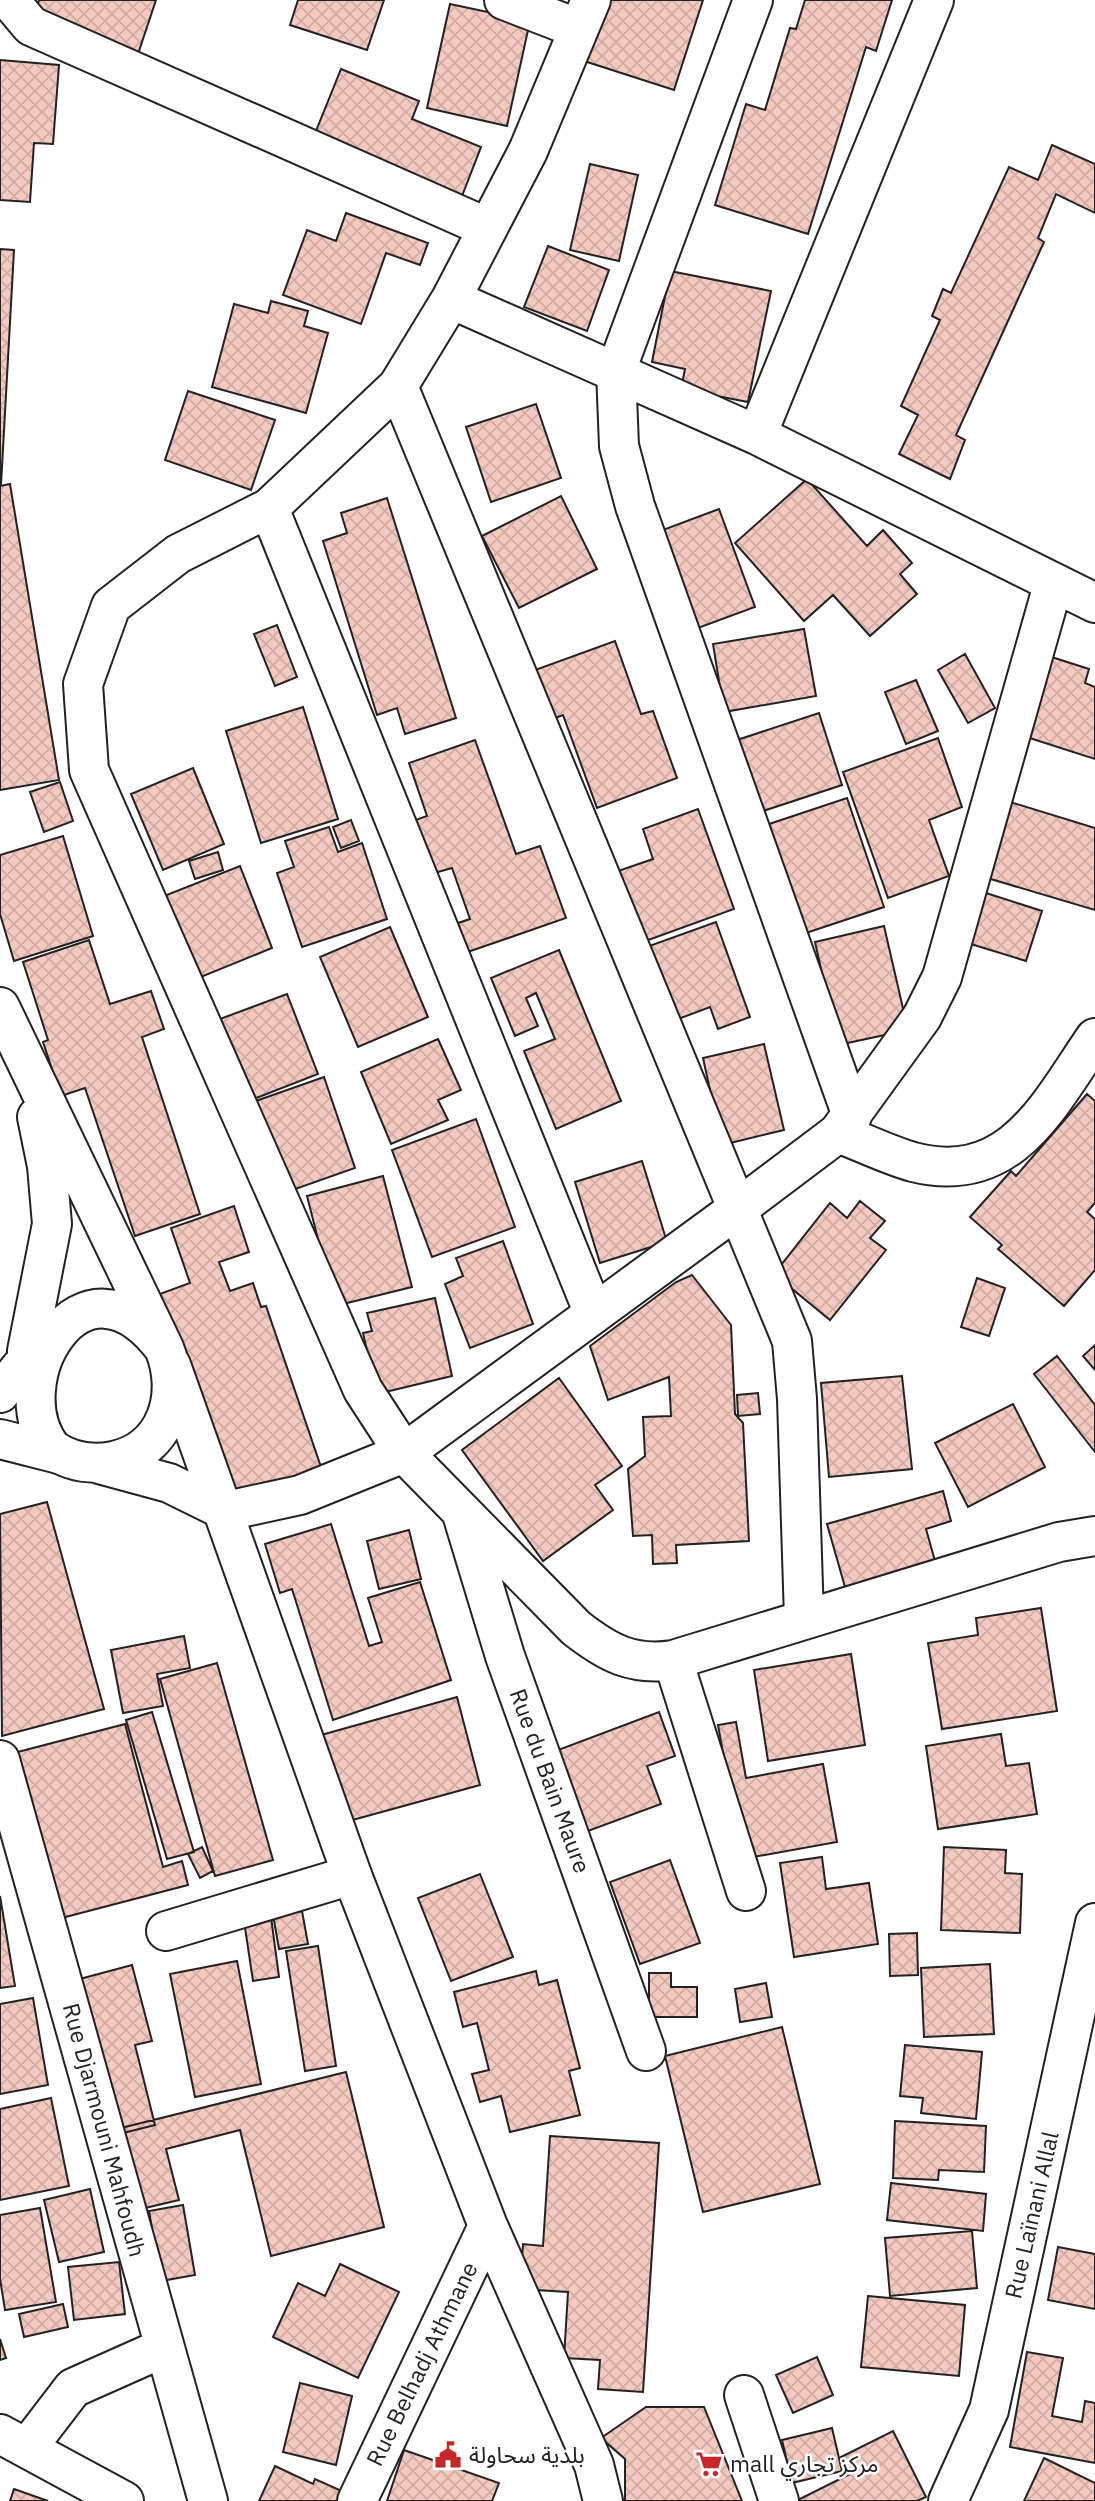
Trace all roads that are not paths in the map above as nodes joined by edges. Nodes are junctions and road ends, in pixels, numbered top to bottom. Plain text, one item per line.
1 (14, 0) edge
2 (503, 0) edge
3 (753, 0) edge
4 (934, 0) edge
5 (585, 14) edge
6 (488, 228) junction
7 (451, 299) junction
8 (616, 370) junction
9 (398, 386) junction
10 (757, 435) junction
11 (268, 508) junction
12 (1054, 585) junction
13 (1095, 603) edge
14 (0, 1007) edge
15 (1095, 1038) edge
16 (24, 1057) junction
17 (845, 1125) junction
18 (737, 1209) junction
19 (594, 1314) junction
20 (168, 1356) junction
21 (16, 1371) edge
22 (0, 1440) edge
23 (404, 1453) junction
24 (59, 1454) junction
25 (99, 1464) junction
26 (460, 1509) junction
27 (226, 1511) junction
28 (1095, 1536) edge
29 (804, 1618) junction
30 (673, 1660) junction
31 (0, 1760) edge
32 (352, 1875) junction
33 (746, 1891) dead end
34 (1095, 1923) edge
35 (166, 1931) dead end
36 (646, 2051) dead end
37 (488, 2226) junction
38 (163, 2348) junction
39 (744, 2395) dead end
40 (13, 2441) edge
41 (124, 2501) edge
42 (208, 2501) edge
43 (357, 2501) edge
44 (603, 2501) edge
45 (779, 2501) edge
46 (948, 2501) edge

1 - 6 street
2 - 5 street
3 - 8 street
4 - 10 street
5 - 6 street
6 - 7 street
7 - 8 street
7 - 9 street
8 - 10 street
8 - 17 street
9 - 11 street
9 - 18 street
10 - 12 street
11 - 19 street
11 - 23 street
12 - 13 street
12 - 17 street
14 - 16 street
15 - 17 street
16 - 20 street
16 - 21 street
17 - 18 street
18 - 19 street
18 - 29 street
19 - 23 street
20 - 21 street
20 - 25 street
20 - 27 street
21 - 24 street
22 - 24 street
23 - 26 street
23 - 27 street
24 - 25 street
25 - 27 street
26 - 30 street
26 - 36 street, Rue du Bain Maure
27 - 32 street
28 - 29 street
29 - 30 street
30 - 33 street
31 - 38 street, Rue Djarmouni Mahfoudh
32 - 35 street
32 - 37 street
34 - 46 street, Rue Laïnani Allal
37 - 43 street, Rue Belhadj Athmane
37 - 44 street
38 - 40 street
38 - 42 street, Rue Djarmouni Mahfoudh
39 - 45 street
40 - 41 street

